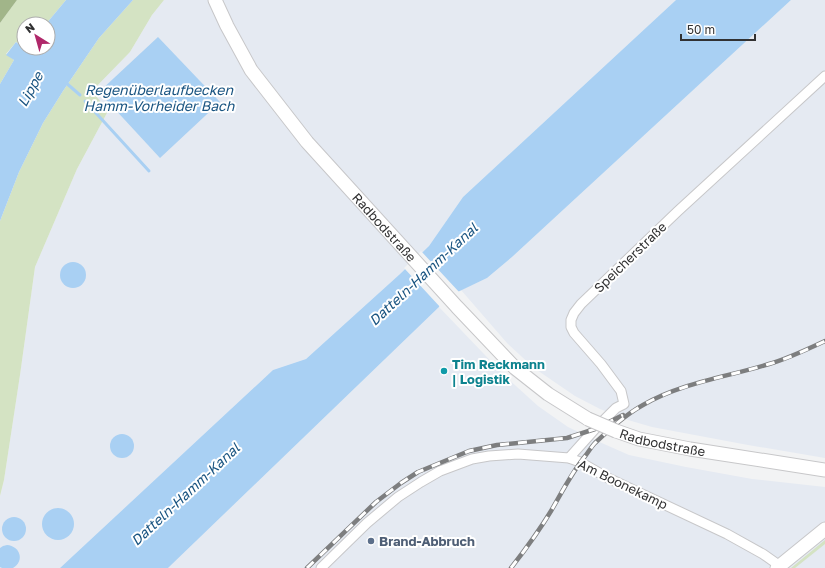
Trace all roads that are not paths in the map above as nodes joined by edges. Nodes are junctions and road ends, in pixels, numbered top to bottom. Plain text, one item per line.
1 (215, 0) edge
2 (825, 76) edge
3 (569, 458) junction
4 (822, 471) edge
5 (825, 529) edge
6 (779, 567) edge
7 (321, 568) edge

1 - 4 main road, Radbodstraße, bridge
2 - 3 street, Speicherstraße
3 - 6 street, Am Boonekamp
3 - 7 street, Am Boonekamp
5 - 6 main road

